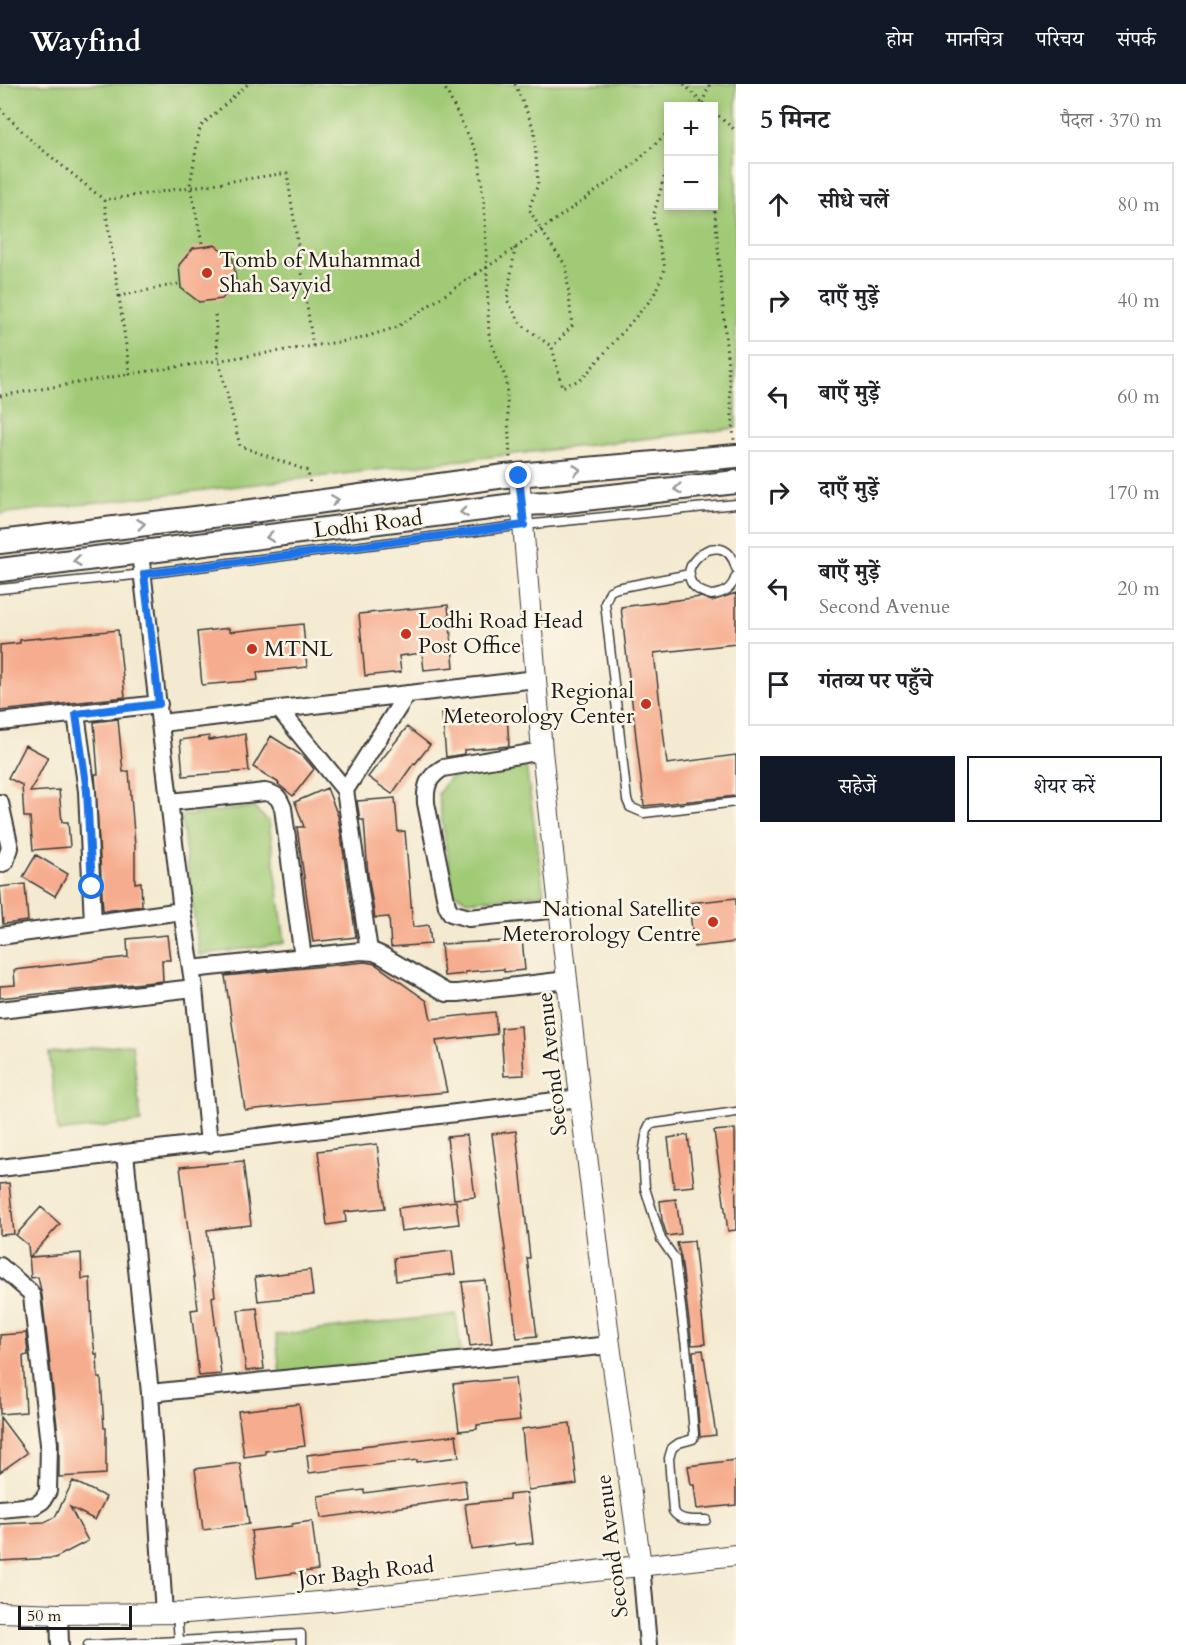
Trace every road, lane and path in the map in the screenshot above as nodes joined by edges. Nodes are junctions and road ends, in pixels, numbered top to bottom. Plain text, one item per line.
1 (248, 84) edge
2 (443, 84) edge
3 (515, 84) edge
4 (684, 84) edge
5 (710, 84) edge
6 (699, 102) edge
7 (703, 102) edge
8 (0, 109) edge
9 (718, 115) edge
10 (736, 130) edge
11 (664, 137) edge
12 (664, 180) edge
13 (191, 187) junction
14 (104, 200) junction
15 (715, 210) edge
16 (541, 230) junction
17 (202, 243) dead end
18 (515, 248) junction
19 (300, 261) junction
20 (250, 268) dead end
21 (178, 284) dead end
22 (119, 296) junction
23 (215, 315) dead end
24 (313, 346) junction
25 (552, 347) junction
26 (219, 360) junction
27 (130, 374) junction
28 (0, 396) edge
29 (735, 456) edge
30 (519, 476) junction
31 (736, 482) edge
32 (311, 487) dead end
33 (736, 504) edge
34 (523, 515) junction
35 (0, 542) edge
36 (142, 564) junction
37 (736, 568) edge
38 (0, 570) edge
39 (690, 574) junction
40 (736, 576) edge
41 (0, 589) edge
42 (536, 679) junction
43 (407, 694) junction
44 (159, 704) junction
45 (279, 709) junction
46 (76, 714) junction
47 (0, 722) edge
48 (161, 723) junction
49 (542, 751) junction
50 (345, 790) junction
51 (170, 802) junction
52 (736, 802) edge
53 (0, 803) edge
54 (0, 864) edge
55 (560, 909) junction
56 (182, 911) junction
57 (93, 923) junction
58 (0, 936) edge
59 (369, 951) junction
60 (303, 958) junction
61 (191, 969) junction
62 (567, 980) junction
63 (194, 988) junction
64 (0, 1010) edge
65 (580, 1098) junction
66 (736, 1112) edge
67 (209, 1144) junction
68 (125, 1155) junction
69 (0, 1168) edge
70 (0, 1266) edge
71 (610, 1345) junction
72 (150, 1393) junction
73 (0, 1509) edge
74 (706, 1520) dead end
75 (736, 1555) edge
76 (640, 1565) junction
77 (0, 1612) edge
78 (59, 1614) junction
79 (171, 1614) junction
80 (179, 1641) junction
81 (60, 1645) edge
82 (88, 1645) edge
83 (301, 1645) edge
84 (648, 1645) edge

1 - 13 path
2 - 30 path
3 - 16 path
4 - 6 path
5 - 7 path
8 - 14 path
9 - 10 path
11 - 16 path
12 - 25 path
13 - 14 path
13 - 17 path
13 - 19 path
14 - 22 path
15 - 29 path
16 - 18 path
16 - 25 path
18 - 24 path, bridge
18 - 25 path
19 - 20 path
19 - 24 path
21 - 22 path
22 - 27 path
23 - 26 path
24 - 26 path
26 - 27 path
26 - 32 path
27 - 28 path
30 -> 29 main road, Lodhi Road
30 - 34 street, Second Avenue
35 -> 30 main road, Lodhi Road
31 -> 34 main road, Lodhi Road
33 - 34 lane
34 - 36 main road, Lodhi Road
34 - 42 street, Second Avenue
36 -> 38 main road, Lodhi Road
36 - 41 lane
36 - 44 street
37 - 39 lane
39 - 40 lane
39 - 52 lane
42 - 43 street
42 - 49 street, Second Avenue
43 - 45 street
43 - 50 street
44 - 46 street
44 - 48 street
45 - 48 street
45 - 50 street
46 - 47 street
46 - 57 street
48 - 51 street
49 - 55 street, Second Avenue
49 - 55 street
50 - 59 street
51 - 56 street
51 - 60 street
53 - 54 street
55 - 62 street, Second Avenue
56 - 57 street
56 - 61 street
57 - 58 street
59 - 60 street
59 - 62 street
60 - 61 street
61 - 63 street
62 - 65 street, Second Avenue
63 - 64 street
63 - 67 street
65 - 67 street
65 - 71 street, Second Avenue
66 - 74 lane
67 - 68 street
68 - 69 street
68 - 72 street
70 - 73 street
71 - 72 street
71 - 76 street, Second Avenue
72 - 79 street
75 - 76 street, Jor Bagh Road
76 - 79 street, Jor Bagh Road
76 - 84 street, Second Avenue
77 - 78 street, Jor Bagh Road
78 - 79 street, Jor Bagh Road
78 - 81 street
79 - 80 lane
80 - 82 lane
80 - 83 lane

